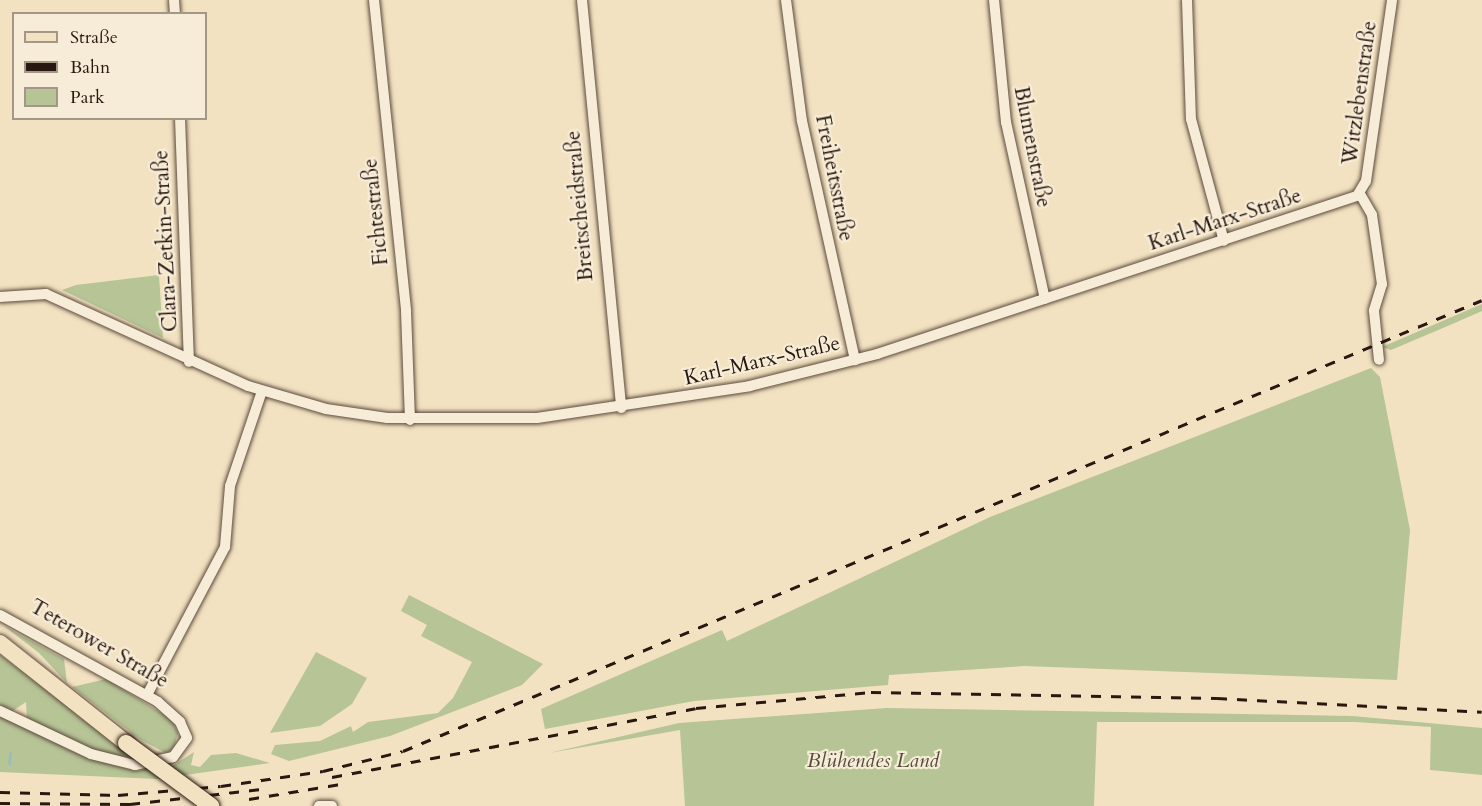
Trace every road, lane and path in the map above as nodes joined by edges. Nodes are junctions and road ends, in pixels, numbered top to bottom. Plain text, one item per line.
1 (374, 0) edge
2 (582, 0) edge
3 (786, 0) edge
4 (994, 0) edge
5 (1187, 0) edge
6 (1392, 0) edge
7 (180, 120) edge
8 (1361, 192) junction
9 (1224, 241) junction
10 (0, 297) edge
11 (1045, 299) junction
12 (855, 360) junction
13 (1380, 360) dead end
14 (189, 362) junction
15 (262, 391) junction
16 (621, 408) junction
17 (410, 420) junction
18 (0, 615) edge
19 (0, 643) edge
20 (147, 695) junction
21 (0, 711) edge
22 (211, 806) edge
23 (320, 806) edge
24 (332, 806) edge

1 - 17 street, Fichtestraße
2 - 16 street, Breitscheidstraße
3 - 12 street, Freiheitsstraße
4 - 11 street, Blumenstraße
5 - 9 street
6 - 8 street, Witzlebenstraße
7 - 14 street, Clara-Zetkin-Straße
8 - 9 street, Karl-Marx-Straße
8 - 13 street
9 - 11 street, Karl-Marx-Straße
10 - 14 street, Karl-Marx-Straße
11 - 12 street, Karl-Marx-Straße
12 - 16 street, Karl-Marx-Straße
14 - 15 street, Karl-Marx-Straße
15 - 17 street, Karl-Marx-Straße
15 - 20 street
16 - 17 street, Karl-Marx-Straße
18 - 20 street, Teterower Straße
19 - 22 main road, bridge
20 - 21 street, Teterower Straße
23 - 24 street

